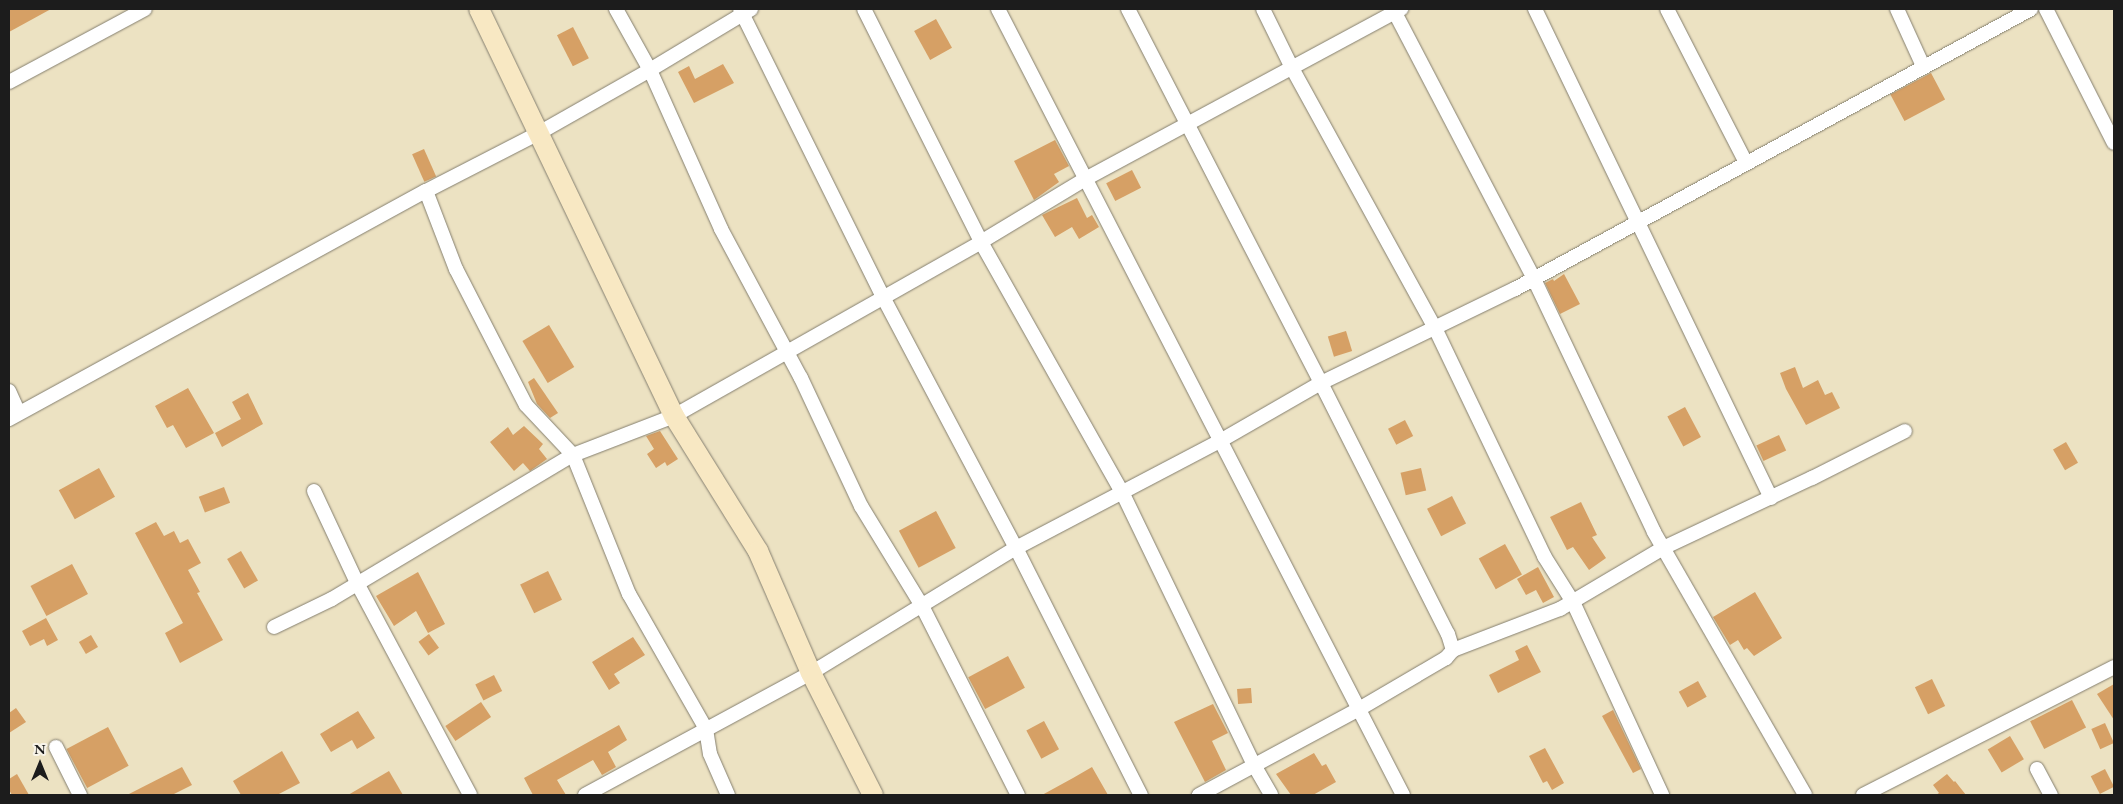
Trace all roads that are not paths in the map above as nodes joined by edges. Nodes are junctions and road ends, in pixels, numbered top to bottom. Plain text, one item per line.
1 (145, 9) edge
2 (479, 9) edge
3 (616, 9) edge
4 (864, 9) edge
5 (998, 9) edge
6 (1128, 9) edge
7 (1263, 9) edge
8 (1535, 9) edge
9 (1667, 9) edge
10 (1897, 9) edge
11 (2031, 9) edge
12 (2046, 9) edge
13 (1396, 10) edge
14 (744, 11) edge
15 (1923, 66) junction
16 (1292, 68) junction
17 (650, 70) junction
18 (9, 82) edge
19 (1187, 125) junction
20 (539, 133) junction
21 (2114, 143) edge
22 (1746, 163) junction
23 (1087, 178) junction
24 (426, 191) junction
25 (1637, 222) junction
26 (981, 242) junction
27 (1534, 279) junction
28 (883, 297) junction
29 (1435, 328) junction
30 (787, 351) junction
31 (1321, 383) junction
32 (9, 391) edge
33 (14, 416) edge
34 (674, 416) junction
35 (1905, 431) dead end
36 (1220, 441) junction
37 (573, 455) junction
38 (314, 491) dead end
39 (1123, 494) junction
40 (1771, 498) junction
41 (1016, 548) junction
42 (1663, 548) junction
43 (357, 583) junction
44 (1573, 602) junction
45 (922, 606) junction
46 (274, 626) dead end
47 (1453, 650) junction
48 (2114, 667) edge
49 (811, 673) junction
50 (1359, 709) junction
51 (706, 729) junction
52 (56, 747) dead end
53 (1254, 765) junction
54 (2037, 769) dead end
55 (588, 794) edge
56 (80, 795) edge
57 (470, 795) edge
58 (728, 795) edge
59 (873, 795) edge
60 (1018, 795) edge
61 (1141, 795) edge
62 (1199, 795) edge
63 (1271, 795) edge
64 (1404, 795) edge
65 (1662, 795) edge
66 (1805, 795) edge
67 (1864, 795) edge
68 (2051, 795) edge

1 - 18 street
2 - 20 street
3 - 17 street
4 - 26 street
5 - 23 street
6 - 19 street
7 - 16 street
8 - 25 street
9 - 22 street
10 - 15 street
11 - 15 street
12 - 21 street
13 - 16 street
13 - 27 street
14 - 17 street
14 - 28 street
15 - 22 street
16 - 19 street
16 - 29 street
17 - 20 street
17 - 30 street
19 - 23 street
19 - 31 street
20 - 24 street
20 - 34 street
22 - 25 street
23 - 26 street
23 - 36 street
24 - 33 street
24 - 37 street
25 - 27 street
25 - 40 street
26 - 28 street
26 - 39 street
27 - 29 street
27 - 42 street
28 - 30 street
28 - 41 street
29 - 31 street
29 - 44 street
30 - 34 street
30 - 45 street
31 - 36 street
31 - 47 street
32 - 33 street
34 - 37 street
34 - 49 street
35 - 40 street
36 - 39 street
36 - 50 street
37 - 43 street
37 - 51 street
38 - 43 street
39 - 41 street
39 - 53 street
40 - 42 street
41 - 45 street
41 - 61 street
42 - 44 street
42 - 66 street
43 - 46 street
43 - 57 street
44 - 47 street
44 - 65 street
45 - 49 street
45 - 60 street
47 - 50 street
48 - 67 street
49 - 51 street
49 - 59 street
50 - 53 street
50 - 64 street
51 - 55 street
51 - 58 street
52 - 56 street
53 - 62 street
53 - 63 street
54 - 68 street

